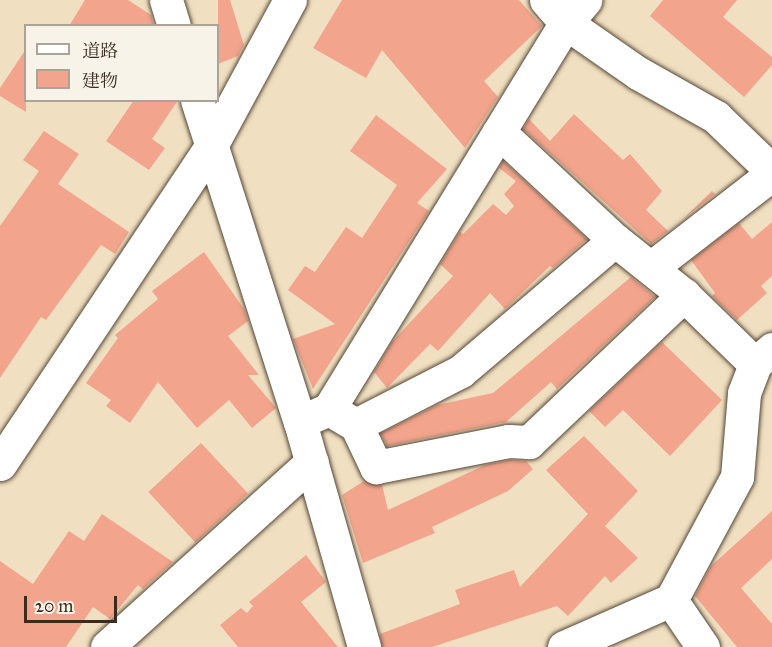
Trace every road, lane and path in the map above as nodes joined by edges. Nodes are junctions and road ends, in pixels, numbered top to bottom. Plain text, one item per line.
1 (166, 0) edge
2 (290, 0) edge
3 (566, 8) edge
4 (173, 24) edge
5 (198, 102) edge
6 (499, 132) junction
7 (211, 146) junction
8 (772, 173) edge
9 (615, 240) junction
10 (652, 267) junction
11 (684, 295) junction
12 (764, 357) edge
13 (328, 419) junction
14 (312, 462) junction
15 (0, 464) edge
16 (671, 600) junction
17 (107, 647) edge
18 (364, 647) edge
19 (564, 647) edge
20 (703, 647) edge

1 - 4 street
2 - 7 street
3 - 6 street
3 - 8 street
5 - 7 street
6 - 9 street
6 - 13 street
7 - 13 street
7 - 15 street
8 - 10 street
9 - 10 street
9 - 13 street
10 - 11 street
11 - 12 street
11 - 13 street
12 - 16 street
13 - 14 street
14 - 17 street
14 - 18 street
16 - 19 street
16 - 20 street

